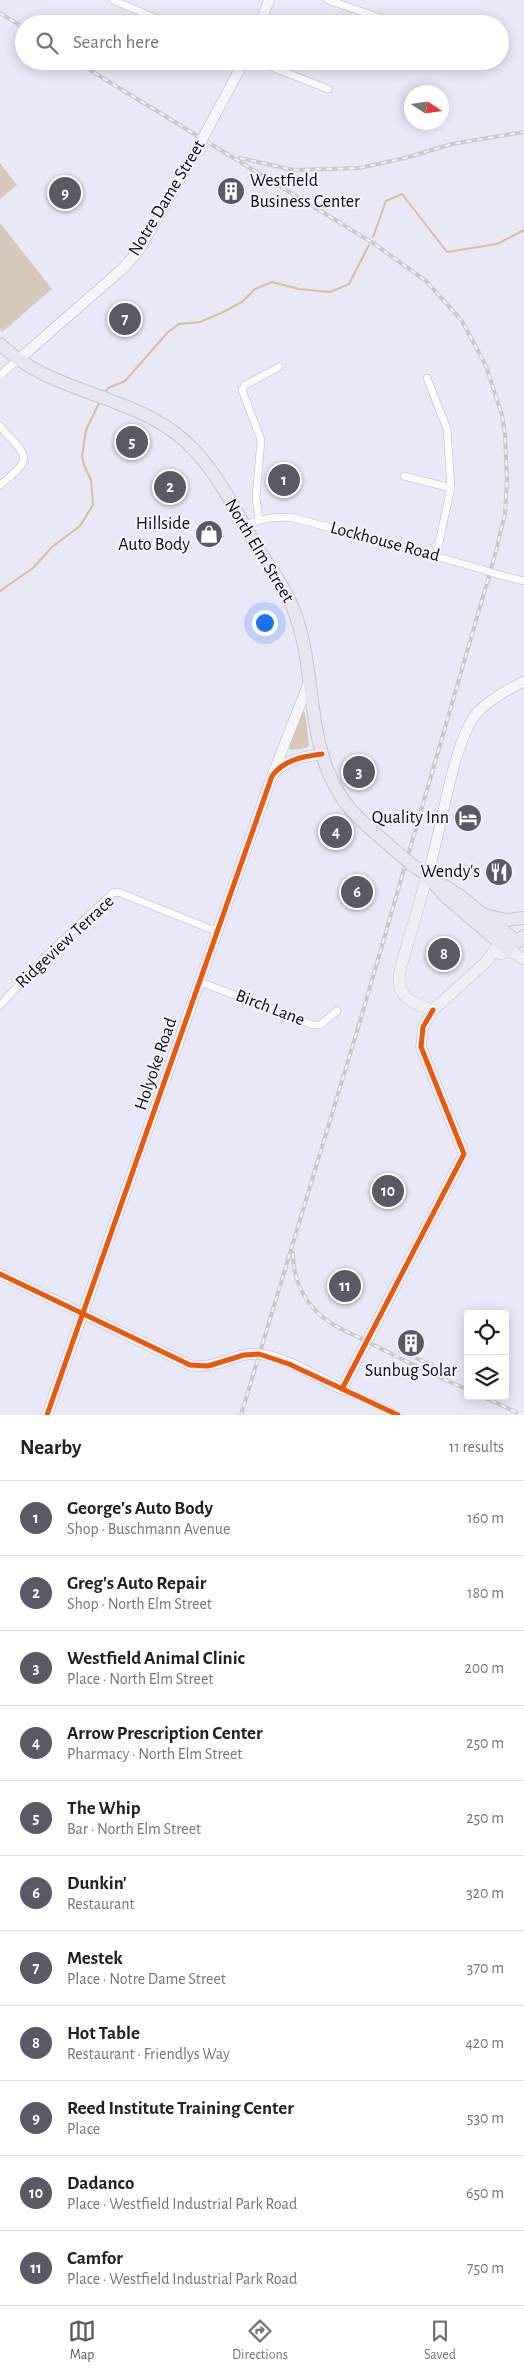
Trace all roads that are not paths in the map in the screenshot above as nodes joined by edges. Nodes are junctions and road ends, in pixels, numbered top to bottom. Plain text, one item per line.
1 (113, 0) edge
2 (269, 0) edge
3 (328, 0) edge
4 (148, 15) edge
5 (263, 15) edge
6 (371, 15) edge
7 (239, 70) edge
8 (280, 70) edge
9 (328, 88) dead end
10 (0, 344) edge
11 (18, 360) junction
12 (279, 367) dead end
13 (0, 375) edge
14 (427, 378) dead end
15 (0, 426) edge
16 (404, 476) dead end
17 (0, 485) edge
18 (451, 488) junction
19 (259, 521) junction
20 (244, 525) junction
21 (436, 556) junction
22 (524, 580) edge
23 (310, 681) junction
24 (524, 681) edge
25 (322, 754) junction
26 (272, 776) junction
27 (428, 876) junction
28 (478, 911) junction
29 (524, 918) edge
30 (524, 924) edge
31 (218, 932) junction
32 (511, 941) edge
33 (524, 952) edge
34 (524, 959) edge
35 (200, 982) junction
36 (0, 1004) edge
37 (433, 1010) junction
38 (337, 1011) dead end
39 (0, 1274) edge
40 (83, 1313) junction
41 (342, 1389) junction
42 (47, 1415) edge
43 (398, 1415) edge

1 - 4 street
2 - 5 street
3 - 6 street
7 - 11 street, Notre Dame Street, bridge
8 - 9 street
10 - 11 highway, North Elm Street
11 - 13 street, Notre Dame Street
11 - 20 highway, North Elm Street
12 - 19 street
14 - 18 street
15 - 17 street
16 - 18 street
18 - 21 street
19 - 20 street, Lockhouse Road
19 - 21 street, Lockhouse Road
20 - 23 highway, North Elm Street
21 - 22 street, Lockhouse Road, bridge
23 - 25 highway, North Elm Street
23 - 26 street, Holyoke Road
24 - 27 street
25 - 26 street
25 - 27 highway, North Elm Street, bridge
26 - 31 street, Holyoke Road
27 - 28 highway
27 - 32 highway
27 - 37 main road
28 - 29 highway
28 - 32 highway
30 - 32 highway
31 - 35 street, Holyoke Road
31 - 36 street, Ridgeview Terrace
32 - 33 main road
32 - 34 main road
32 - 37 main road
35 - 38 street, Birch Lane
35 - 40 street, Holyoke Road
37 - 41 street
39 - 40 street
40 - 41 street
40 - 42 street, Holyoke Road
41 - 43 street

